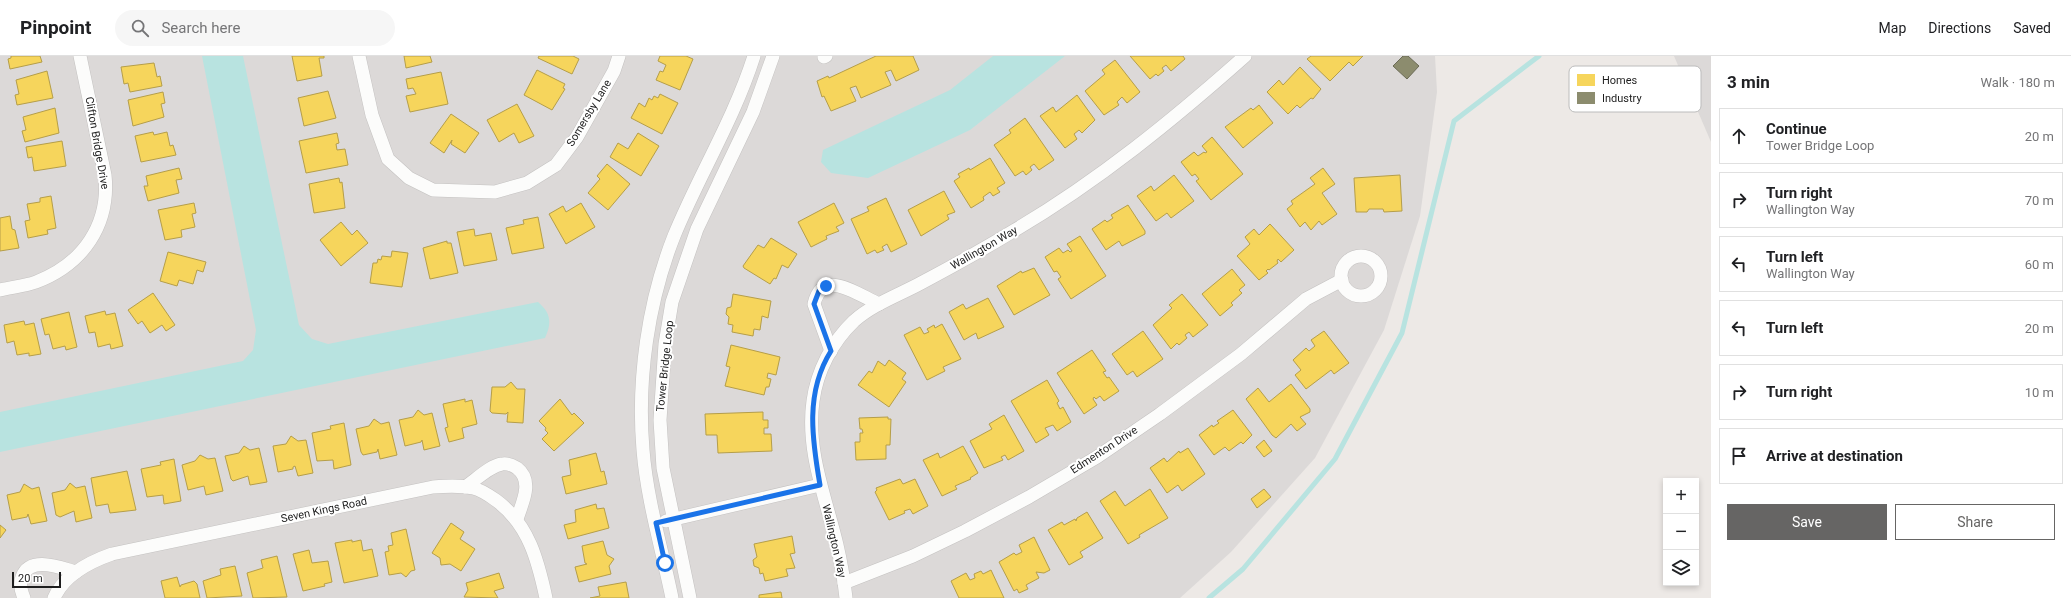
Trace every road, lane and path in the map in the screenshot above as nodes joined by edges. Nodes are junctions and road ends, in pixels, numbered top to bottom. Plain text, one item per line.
1 (80, 56) edge
2 (359, 56) edge
3 (619, 56) edge
4 (754, 56) edge
5 (773, 56) edge
6 (1245, 56) edge
7 (1342, 280) dead end
8 (0, 290) edge
9 (879, 304) junction
10 (831, 351) junction
11 (820, 485) junction
12 (465, 487) junction
13 (674, 519) junction
14 (517, 520) junction
15 (656, 523) junction
16 (76, 572) junction
17 (844, 583) junction
18 (24, 598) edge
19 (54, 598) edge
20 (546, 598) edge
21 (672, 598) edge
22 (690, 598) edge
23 (846, 598) edge

1 - 8 street, Clifton Bridge Drive
2 - 3 street, Somersby Lane
4 - 15 street, Tower Bridge Loop
5 - 13 street, Tower Bridge Loop
6 - 9 street, Wallington Way
7 - 17 street, Edmenton Drive
9 - 10 street, Wallington Way
9 - 10 street
10 - 11 street, Wallington Way
11 - 13 street
11 - 17 street, Wallington Way
12 - 14 street, Seven Kings Road
12 - 14 street
12 - 16 street, Seven Kings Road
13 - 15 street
13 - 22 street, Tower Bridge Loop
14 - 20 street, Seven Kings Road
15 - 21 street, Tower Bridge Loop
16 - 18 street
16 - 19 street, Seven Kings Road
17 - 23 street, Wallington Way

